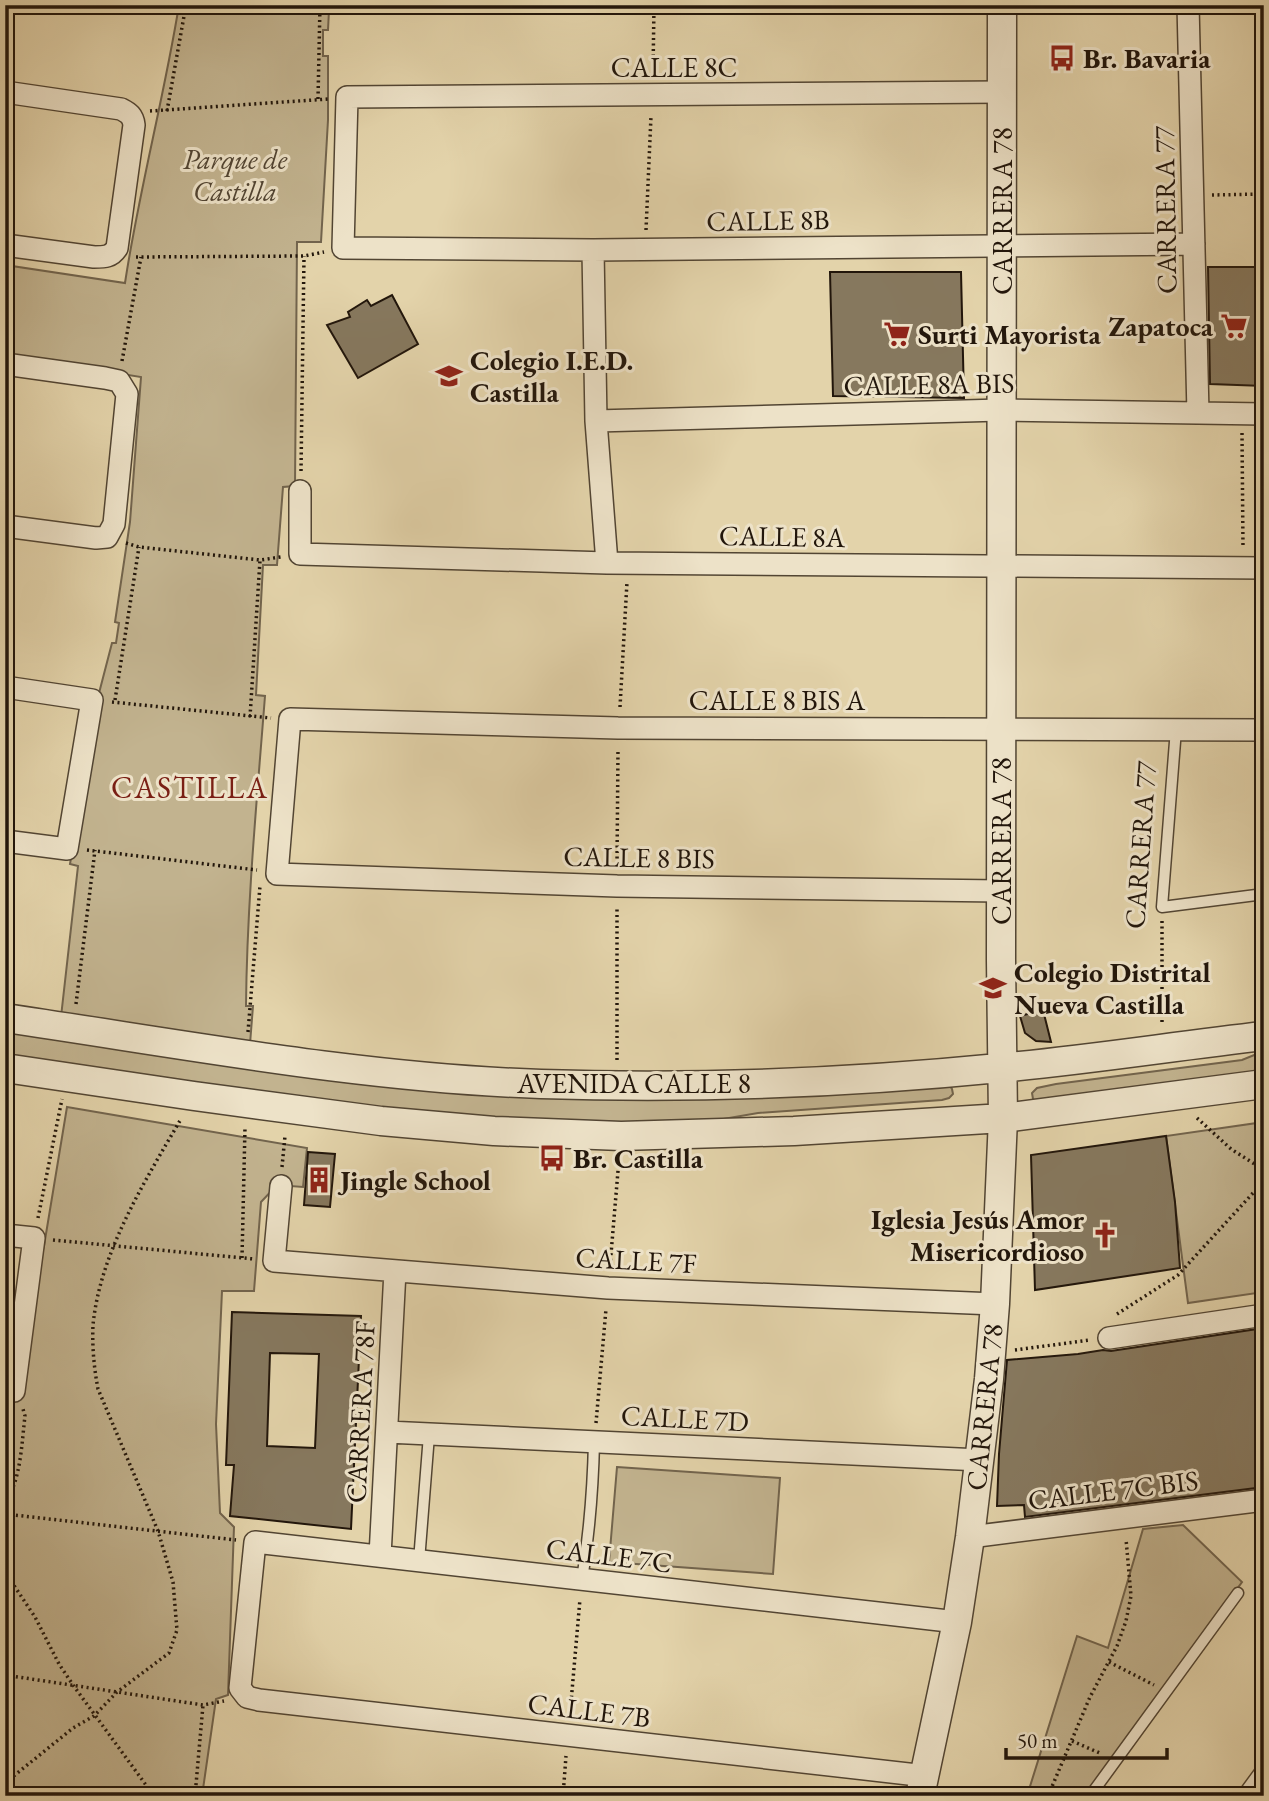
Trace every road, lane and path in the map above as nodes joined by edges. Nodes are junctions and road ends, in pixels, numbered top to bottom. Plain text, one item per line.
1 (186, 5) edge
2 (320, 5) edge
3 (654, 5) edge
4 (1002, 5) edge
5 (1188, 5) edge
6 (5, 92) edge
7 (1002, 92) junction
8 (652, 95) junction
9 (347, 97) junction
10 (318, 99) junction
11 (167, 111) junction
12 (128, 112) junction
13 (1264, 194) edge
14 (1193, 196) junction
15 (5, 244) edge
16 (1194, 244) junction
17 (1002, 246) junction
18 (343, 248) junction
19 (593, 250) junction
20 (645, 250) junction
21 (304, 256) junction
22 (109, 257) junction
23 (141, 257) junction
24 (5, 364) edge
25 (123, 388) junction
26 (1002, 410) junction
27 (1198, 413) junction
28 (1253, 414) edge
29 (596, 421) junction
30 (300, 491) joint
31 (5, 526) edge
32 (107, 537) junction
33 (139, 547) junction
34 (300, 554) junction
35 (260, 560) junction
36 (628, 562) junction
37 (607, 563) junction
38 (1001, 567) junction
39 (1253, 568) edge
40 (5, 687) edge
41 (92, 700) junction
42 (114, 702) junction
43 (250, 717) junction
44 (290, 719) junction
45 (618, 728) junction
46 (1001, 729) junction
47 (1176, 729) junction
48 (1264, 730) edge
49 (5, 841) edge
50 (67, 849) junction
51 (95, 850) junction
52 (269, 872) junction
53 (617, 886) junction
54 (1001, 891) junction
55 (1264, 894) edge
56 (1162, 907) junction
57 (5, 1018) edge
58 (74, 1028) junction
59 (1264, 1036) edge
60 (1160, 1048) junction
61 (247, 1055) junction
62 (5, 1068) edge
63 (1003, 1068) junction
64 (66, 1077) junction
65 (1264, 1084) edge
66 (616, 1086) junction
67 (1173, 1096) junction
68 (246, 1104) junction
69 (1003, 1118) junction
70 (181, 1119) dead end
71 (285, 1136) dead end
72 (1264, 1170) edge
73 (1264, 1181) edge
74 (281, 1186) joint
75 (5, 1235) edge
76 (34, 1238) junction
77 (113, 1246) junction
78 (242, 1258) junction
79 (274, 1261) junction
80 (395, 1271) junction
81 (995, 1304) junction
82 (1264, 1315) edge
83 (1109, 1338) junction
84 (1013, 1351) dead end
85 (10, 1391) edge
86 (387, 1433) junction
87 (429, 1434) junction
88 (594, 1442) junction
89 (980, 1460) junction
90 (1264, 1500) edge
91 (5, 1501) edge
92 (5, 1514) edge
93 (1125, 1517) junction
94 (158, 1531) junction
95 (970, 1537) junction
96 (255, 1542) junction
97 (380, 1556) junction
98 (419, 1561) junction
99 (5, 1572) edge
100 (582, 1580) junction
101 (1238, 1593) dead end
102 (957, 1622) junction
103 (1109, 1662) junction
104 (5, 1675) edge
105 (73, 1685) junction
106 (1166, 1691) junction
107 (117, 1692) junction
108 (247, 1697) junction
109 (203, 1705) junction
110 (94, 1716) junction
111 (568, 1735) junction
112 (1072, 1741) junction
113 (1116, 1760) junction
114 (1264, 1766) edge
115 (5, 1783) edge
116 (923, 1786) edge
117 (154, 1796) edge
118 (195, 1796) edge
119 (563, 1796) edge
120 (1048, 1796) edge
121 (1090, 1796) edge
122 (1242, 1796) edge

1 - 11 path
2 - 10 path
3 - 8 path
4 - 7 street, CARRERA 78
5 - 14 street, CARRERA 77
6 - 12 street
7 - 8 street, CALLE 8C
7 - 17 street, CARRERA 78
8 - 9 street, CALLE 8C
8 - 20 path
9 - 10 path
9 - 18 street
10 - 11 path
11 - 12 path
12 - 22 street
13 - 14 path
14 - 16 street, CARRERA 77
15 - 22 street
16 - 17 street, CALLE 8B
16 - 27 street, CARRERA 77
17 - 20 street, CALLE 8B
17 - 26 street, CARRERA 78
18 - 19 street, CALLE 8B
18 - 21 path
19 - 20 street, CALLE 8B
19 - 29 street
21 - 23 path
21 - 30 path
22 - 23 path
23 - 25 path
24 - 25 street
25 - 32 street
26 - 27 street, CALLE 8A BIS
26 - 29 street, CALLE 8A BIS
26 - 38 street, CARRERA 78
27 - 28 street, CALLE 8A BIS
28 - 39 path
29 - 37 street
30 - 34 street
31 - 32 street
32 - 33 path
33 - 35 path
33 - 42 path
34 - 35 path
34 - 37 street, CALLE 8A
35 - 43 path
36 - 37 street, CALLE 8A
36 - 38 street, CALLE 8A
36 - 45 path
38 - 39 street, CALLE 8A
38 - 46 street, CARRERA 78
40 - 41 street
41 - 42 path
41 - 50 street
42 - 43 path
43 - 44 path
44 - 45 street, CALLE 8 BIS A
44 - 52 street
45 - 46 street, CALLE 8 BIS A
45 - 53 path
46 - 47 street, CALLE 8 BIS A
46 - 54 street, CARRERA 78
47 - 48 street, CALLE 8 BIS A
47 - 56 lane, CARRERA 77
49 - 50 street
50 - 51 path
51 - 52 path
51 - 58 path
52 - 53 street, CALLE 8 BIS
52 - 61 path
53 - 54 street, CALLE 8 BIS
53 - 66 path
54 - 63 street, CARRERA 78
55 - 56 lane
56 - 60 path, CARRERA 77
57 - 58 street, AVENIDA CALLE 8
58 - 61 street, AVENIDA CALLE 8
59 - 60 street, AVENIDA CALLE 8
60 - 63 street, AVENIDA CALLE 8
61 - 66 street, AVENIDA CALLE 8
62 - 64 street, AVENIDA CALLE 8
63 - 66 street, AVENIDA CALLE 8
63 - 69 street, CARRERA 78
64 - 68 street, AVENIDA CALLE 8
64 - 76 path
65 - 67 street, AVENIDA CALLE 8
67 - 69 street, AVENIDA CALLE 8
67 - 72 path
68 - 69 street, AVENIDA CALLE 8
68 - 78 path
69 - 81 street, CARRERA 78
70 - 77 path
71 - 74 path
73 - 83 path
74 - 79 street
75 - 76 street
76 - 77 path
76 - 85 street
77 - 78 path
77 - 94 path
78 - 79 path
79 - 80 street, CALLE 7F
80 - 81 street, CALLE 7F
80 - 86 street, CARRERA 78F
81 - 89 street, CARRERA 78
82 - 83 street
83 - 84 path
85 - 91 path
86 - 87 street, CALLE 7D
86 - 97 street, CARRERA 78F
87 - 88 street, CALLE 7D
87 - 98 lane
88 - 89 street, CALLE 7D
88 - 100 lane
89 - 95 street, CARRERA 78
90 - 93 street, CALLE 7C BIS
92 - 94 path
93 - 95 street, CALLE 7C BIS
93 - 103 path
94 - 96 path
94 - 107 path
95 - 102 street, CARRERA 78
96 - 97 street, CALLE 7C
96 - 108 street
97 - 98 street, CALLE 7C
98 - 100 street, CALLE 7C
99 - 105 path
100 - 102 street, CALLE 7C
100 - 111 path
101 - 106 lane
102 - 116 street, CARRERA 78
103 - 106 path
103 - 112 path
104 - 105 path
105 - 107 path
105 - 110 path
106 - 113 lane
107 - 109 path
107 - 110 path
108 - 109 path
108 - 111 street, CALLE 7B
109 - 118 path
110 - 115 path
110 - 117 path
111 - 116 street, CALLE 7B
111 - 119 path
112 - 113 path
112 - 120 path
113 - 121 lane
114 - 122 lane

